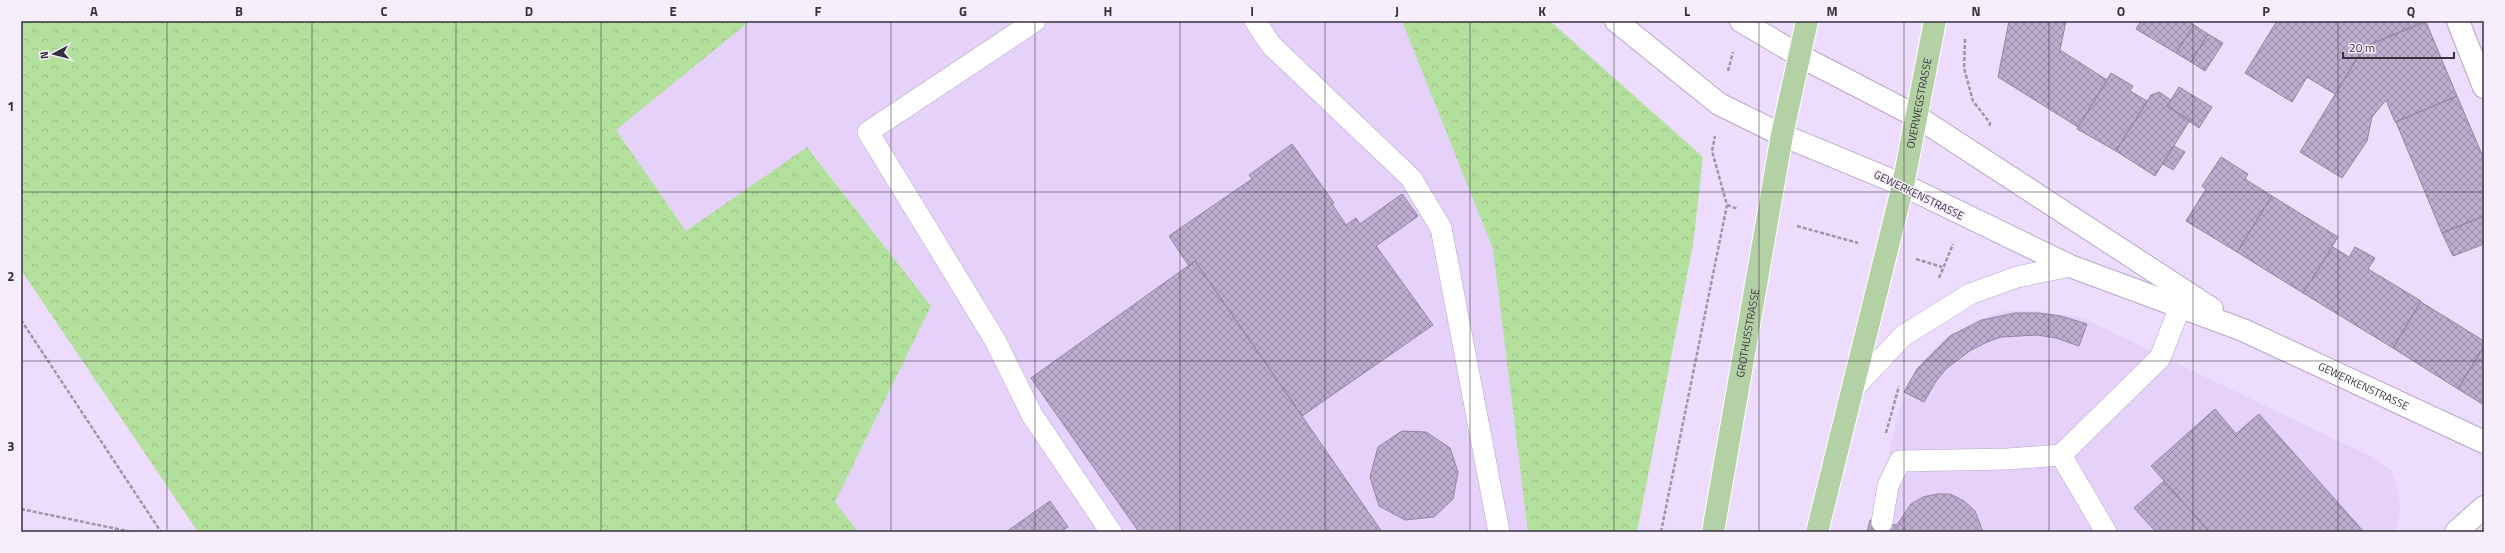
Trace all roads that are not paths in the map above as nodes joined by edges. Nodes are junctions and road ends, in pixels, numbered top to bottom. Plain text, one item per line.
1 (1035, 21) edge
2 (1255, 21) edge
3 (1616, 21) edge
4 (1741, 21) edge
5 (1807, 21) edge
6 (1936, 21) edge
7 (2458, 21) edge
8 (1800, 56) junction
9 (2484, 86) edge
10 (1916, 116) junction
11 (1782, 135) junction
12 (1904, 185) junction
13 (2070, 266) junction
14 (2180, 307) junction
15 (2243, 330) junction
16 (1852, 390) junction
17 (2484, 442) edge
18 (2062, 455) junction
19 (2484, 507) edge
20 (1882, 522) dead end
21 (1111, 532) edge
22 (1499, 532) edge
23 (1713, 532) edge
24 (1817, 532) edge
25 (2106, 532) edge
26 (2456, 532) edge

1 - 21 lane
2 - 22 lane
3 - 11 street, GEWERKENSTRASSE
4 - 8 street, GEWERKENSTRASSE
5 - 8 main road
6 - 10 main road, OVERWEGSTRASSE
7 - 9 street
8 - 10 street, GEWERKENSTRASSE
8 - 11 main road
10 - 12 main road, OVERWEGSTRASSE
10 - 15 street, GEWERKENSTRASSE
11 - 12 street, GEWERKENSTRASSE
11 - 23 main road, GROTHUSSTRASSE
12 - 13 street, GEWERKENSTRASSE
12 - 16 main road
13 - 14 street, GEWERKENSTRASSE
13 - 16 lane
14 - 15 street, GEWERKENSTRASSE
14 - 18 lane
15 - 17 street, GEWERKENSTRASSE
16 - 24 main road
18 - 20 lane
18 - 25 lane
19 - 26 street

